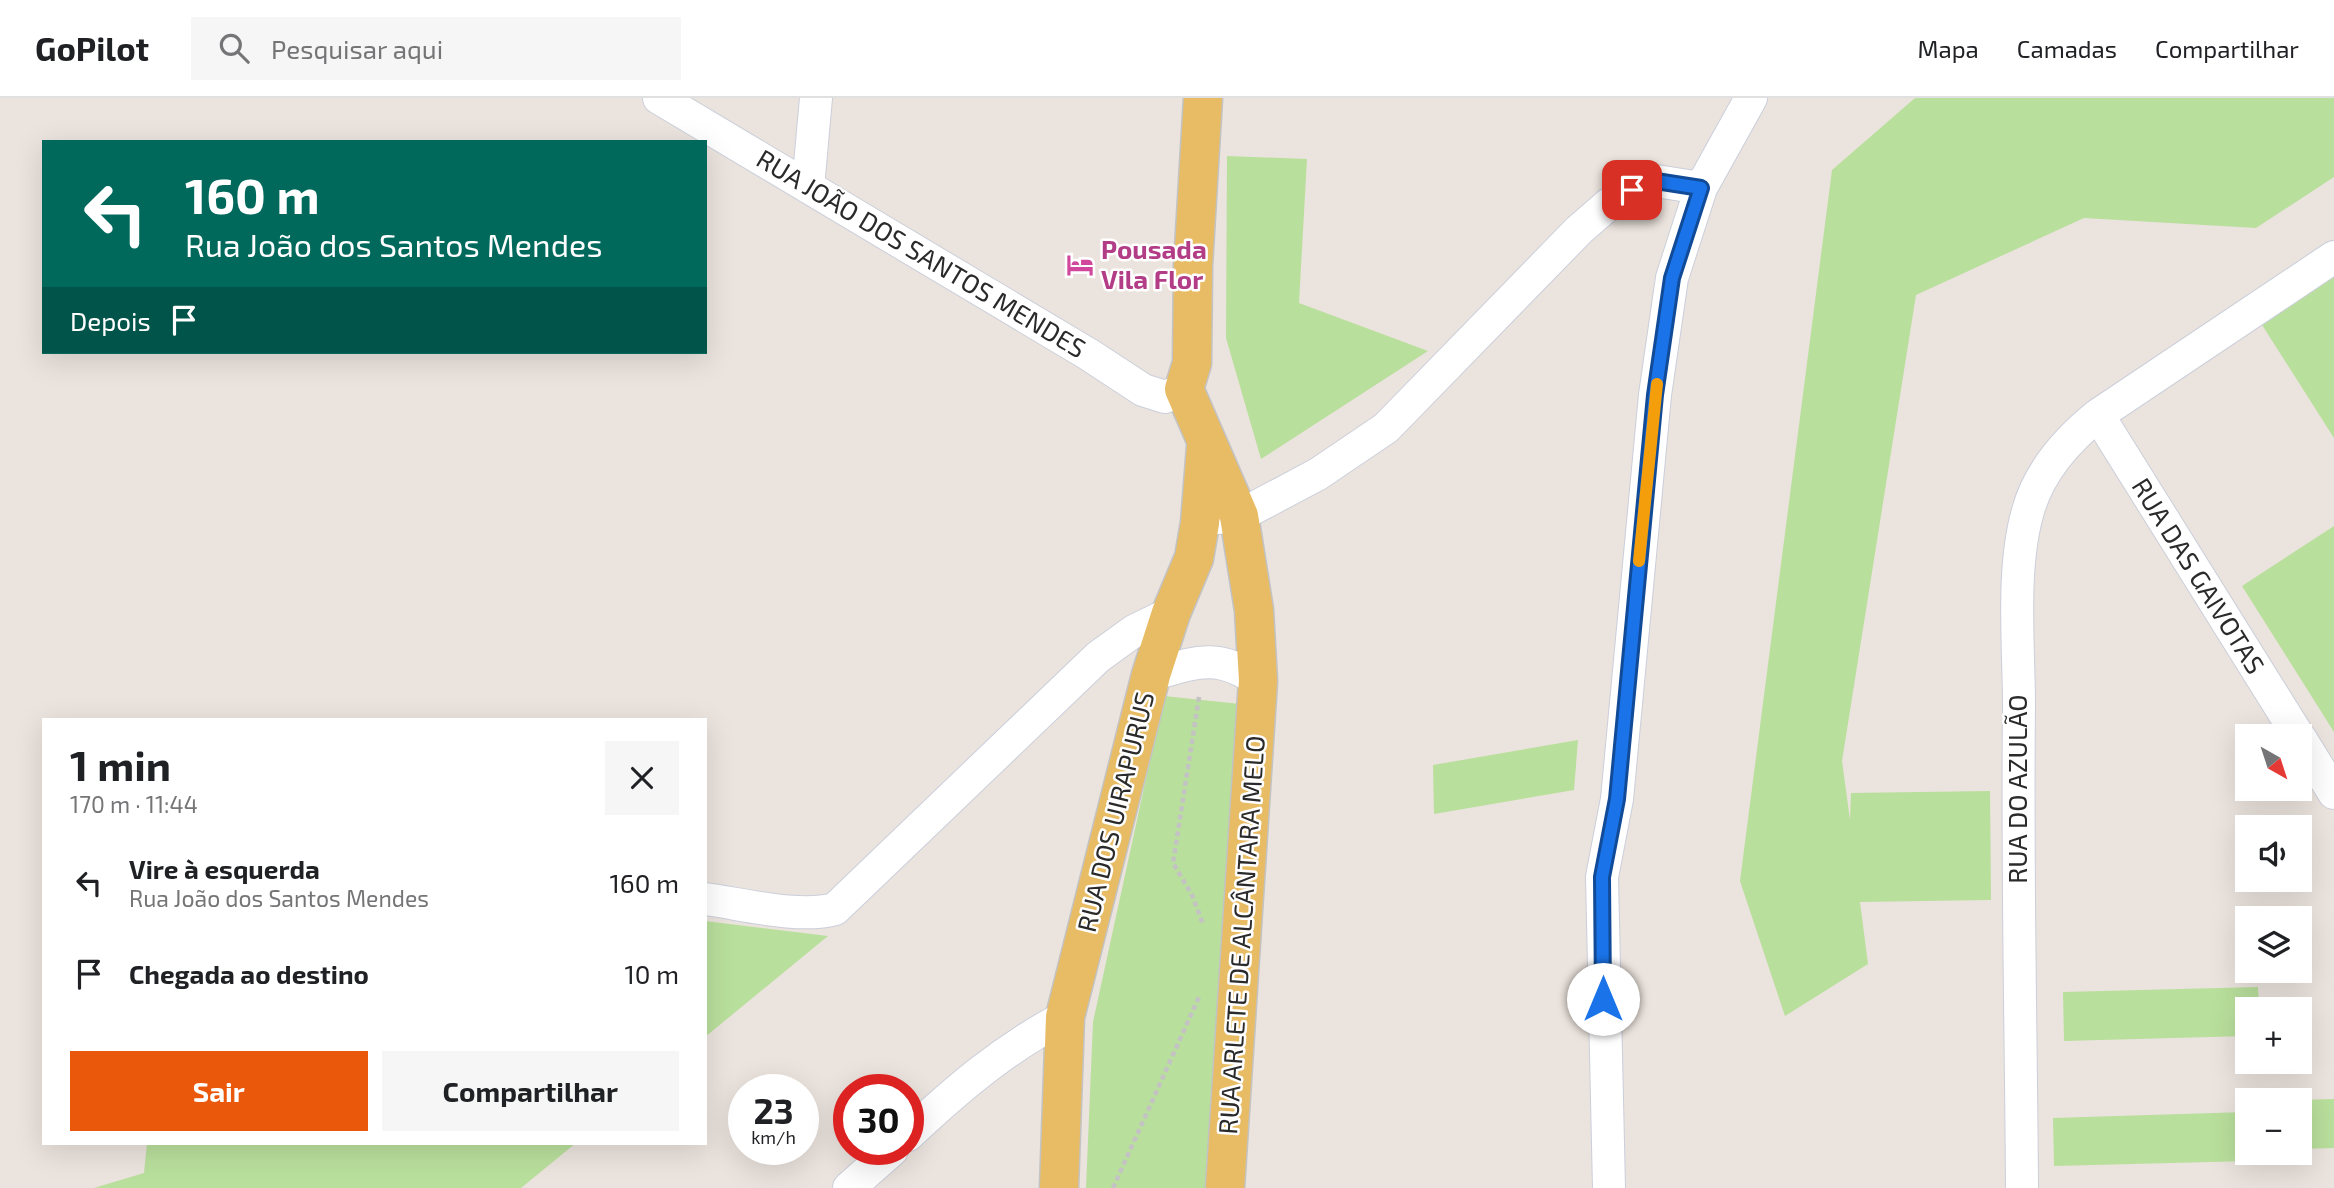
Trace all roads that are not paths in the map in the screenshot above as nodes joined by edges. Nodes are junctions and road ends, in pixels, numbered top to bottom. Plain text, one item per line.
1 (659, 98) edge
2 (816, 98) edge
3 (1203, 98) edge
4 (1751, 98) edge
5 (808, 187) junction
6 (1701, 188) junction
7 (2334, 257) edge
8 (1184, 388) junction
9 (2098, 415) junction
10 (1206, 442) junction
11 (1239, 516) junction
12 (1200, 523) junction
13 (1171, 613) junction
14 (1151, 675) junction
15 (1258, 681) junction
16 (2291, 724) edge
17 (2312, 758) edge
18 (2334, 793) edge
19 (707, 899) edge
20 (1065, 1017) junction
21 (924, 1121) edge
22 (875, 1165) edge
23 (849, 1188) edge
24 (1059, 1188) edge
25 (1225, 1188) edge
26 (1609, 1188) edge
27 (2022, 1188) edge

1 - 5 street, RUA JOÃO DOS SANTOS MENDES
2 - 5 street
3 - 8 main road
4 - 6 street
5 - 8 street, RUA JOÃO DOS SANTOS MENDES
6 - 11 street
6 - 26 street
7 - 9 street, RUA DO AZULÃO
8 - 10 main road, RUA ARLETE DE ALCÂNTARA MELO
9 - 16 street, RUA DAS GAIVOTAS
9 - 27 street, RUA DO AZULÃO
10 - 11 main road, RUA ARLETE DE ALCÂNTARA MELO
10 - 12 main road, RUA DOS UIRAPURUS
11 - 12 street
11 - 15 main road, RUA ARLETE DE ALCÂNTARA MELO
12 - 13 main road, RUA DOS UIRAPURUS
13 - 14 main road, RUA DOS UIRAPURUS
13 - 19 street
14 - 15 street
14 - 20 main road, RUA DOS UIRAPURUS
15 - 25 main road, RUA ARLETE DE ALCÂNTARA MELO
17 - 18 street, RUA DAS GAIVOTAS
20 - 21 street
20 - 24 main road, RUA DOS UIRAPURUS
22 - 23 street

